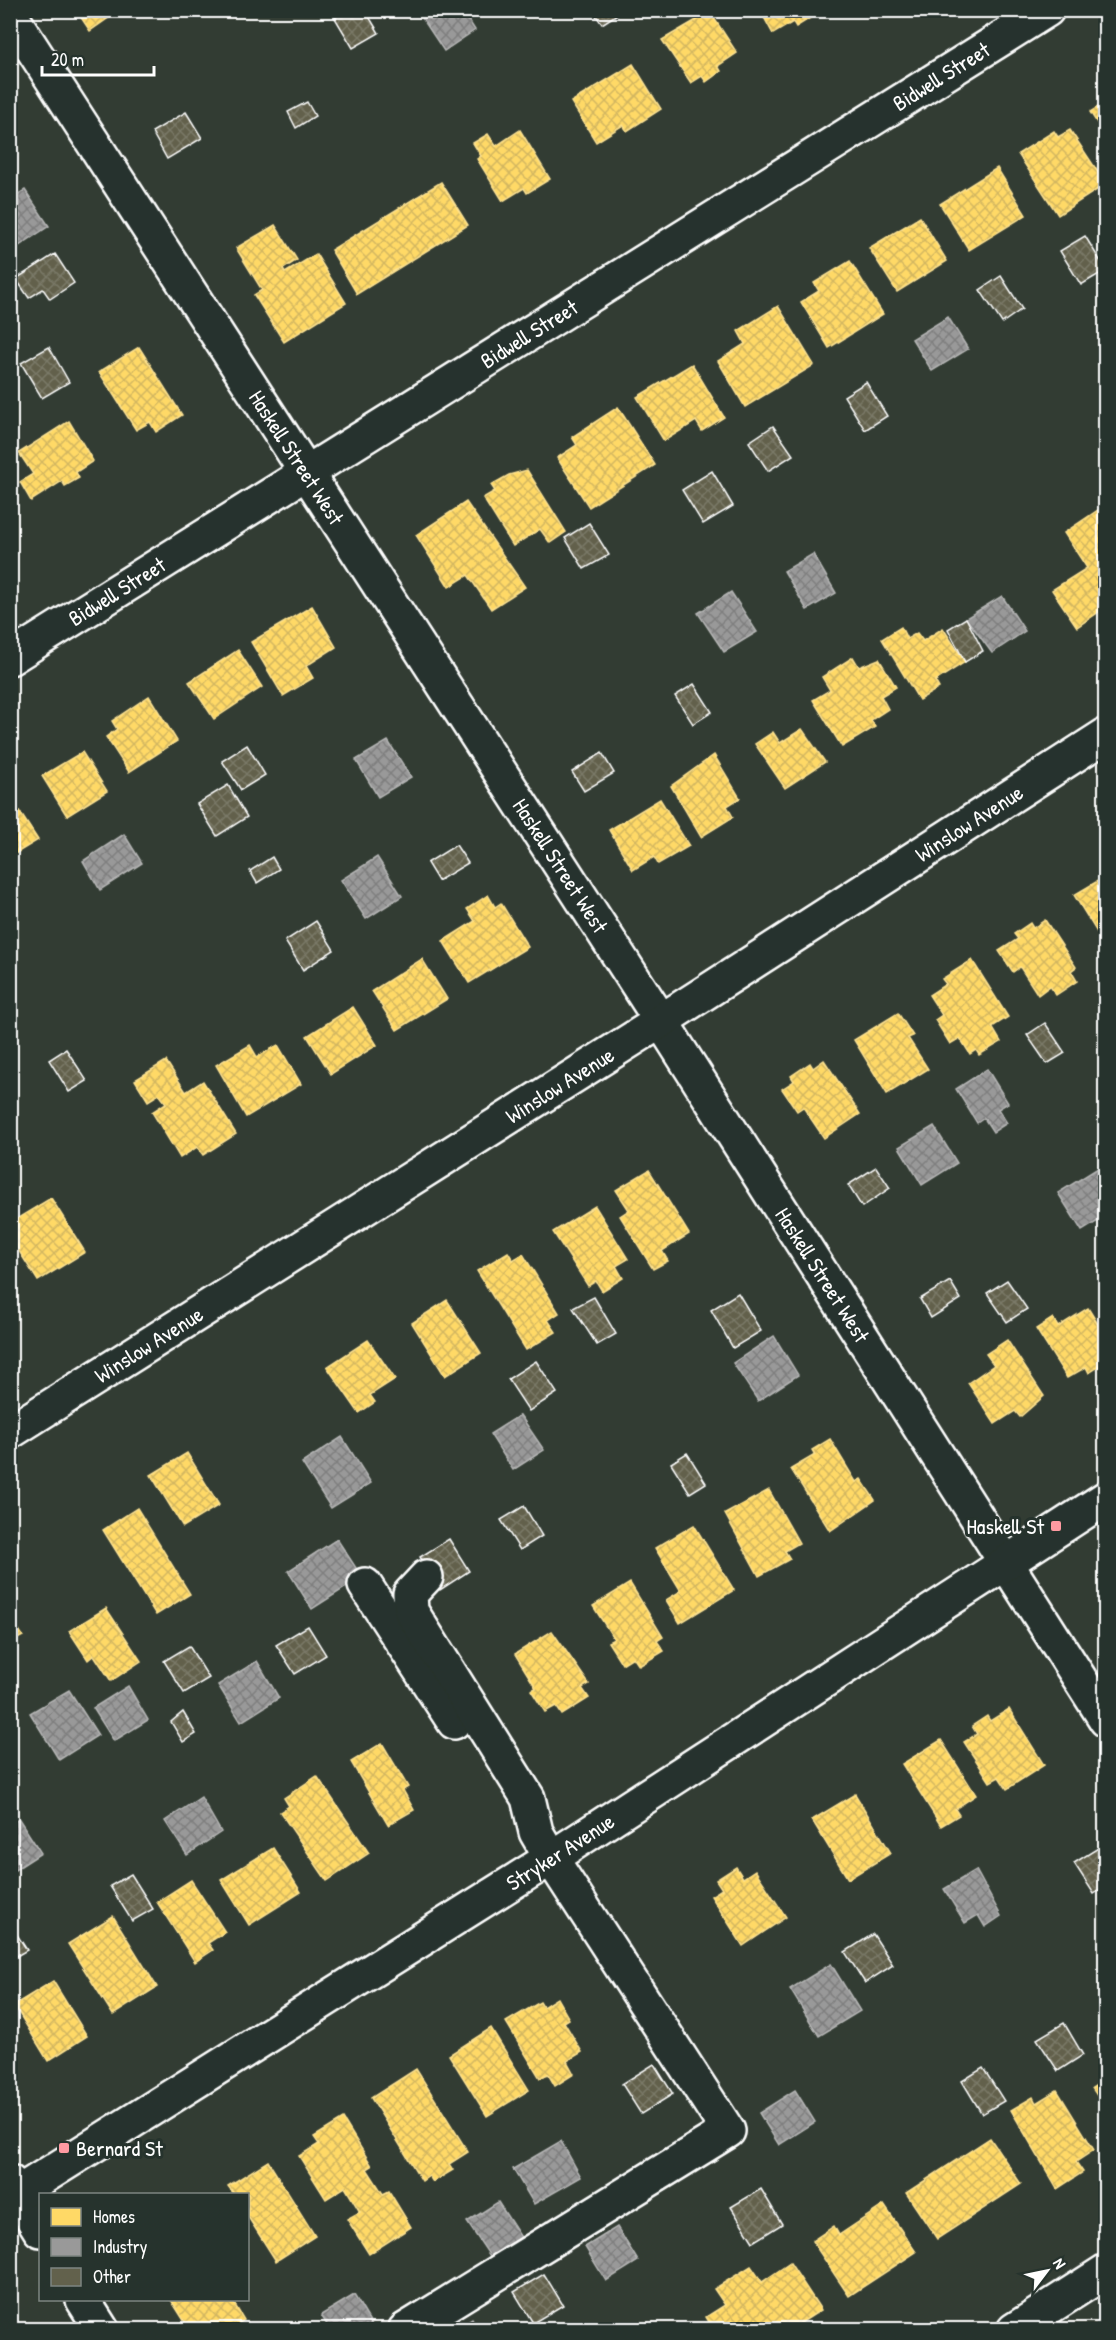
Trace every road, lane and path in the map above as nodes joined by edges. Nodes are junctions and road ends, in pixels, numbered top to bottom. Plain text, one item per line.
1 (1047, 10) edge
2 (10, 14) edge
3 (306, 471) junction
4 (10, 658) edge
5 (1106, 735) edge
6 (661, 1021) junction
7 (10, 1432) edge
8 (1106, 1498) edge
9 (1004, 1562) junction
10 (426, 1577) dead end
11 (365, 1586) dead end
12 (1106, 1720) edge
13 (543, 1845) junction
14 (13, 2191) edge
15 (39, 2229) edge
16 (1106, 2271) edge
17 (84, 2301) edge
18 (102, 2330) edge
19 (405, 2330) edge
20 (1014, 2330) edge

1 - 3 street, Bidwell Street
2 - 3 street, Haskell Street West
3 - 4 street, Bidwell Street
3 - 6 street, Haskell Street West
5 - 6 street, Winslow Avenue
6 - 7 street, Winslow Avenue
6 - 9 street, Haskell Street West
8 - 9 street, Stryker Avenue
9 - 12 street, Haskell Street West
9 - 13 street, Stryker Avenue
10 - 13 street
11 - 13 street
13 - 14 street, Stryker Avenue
13 - 19 street
14 - 15 street
16 - 20 street
17 - 18 street

